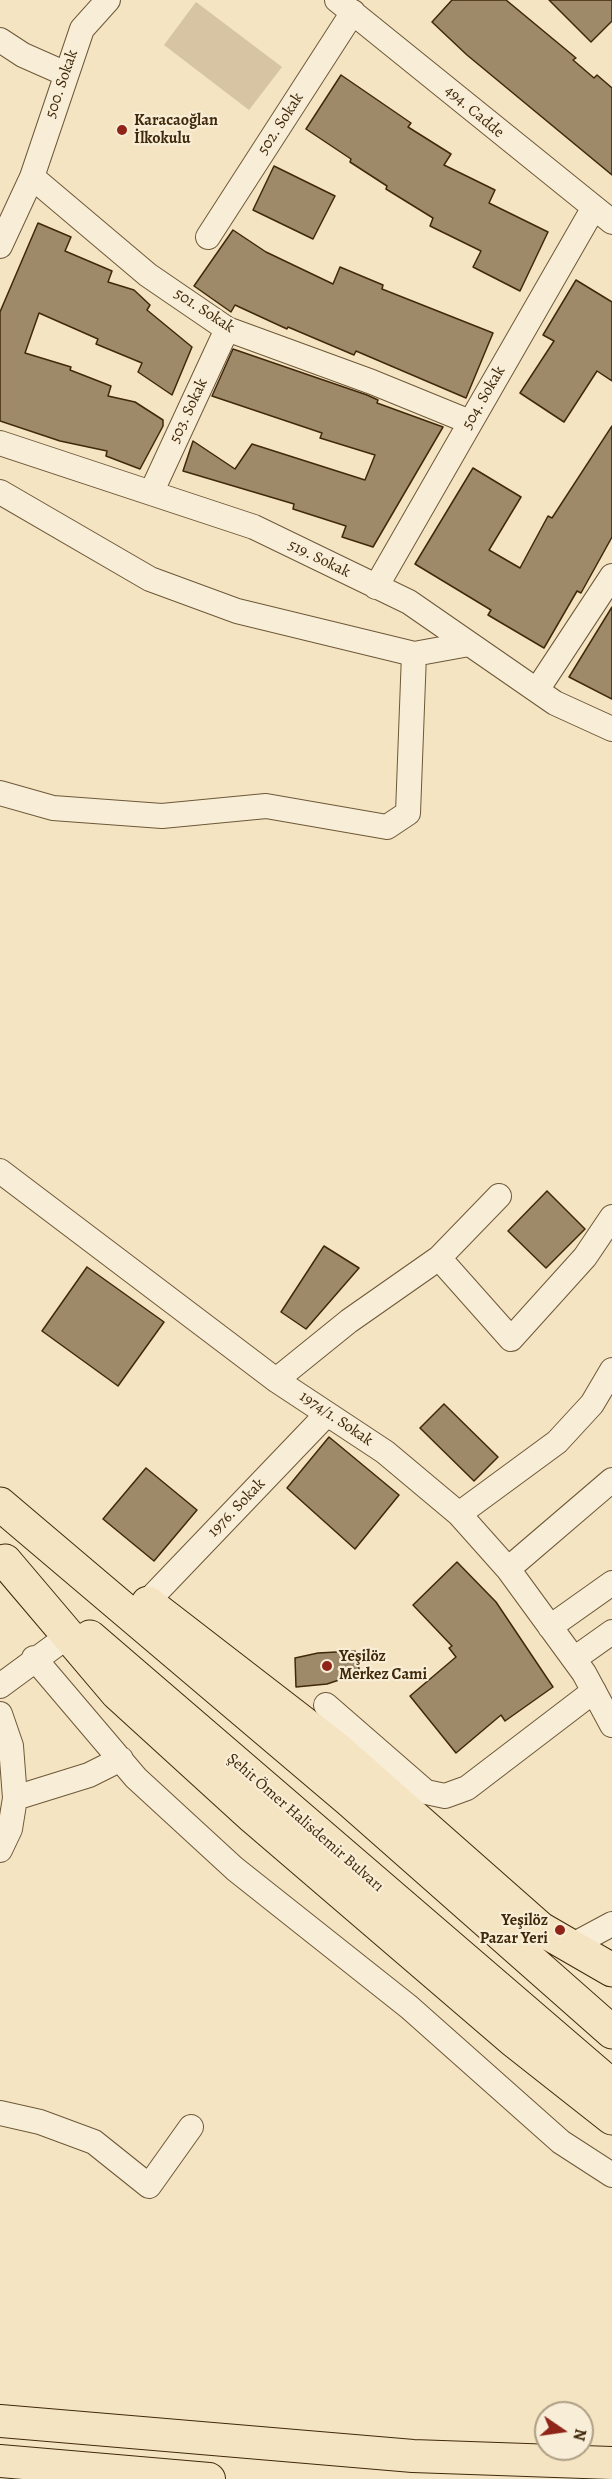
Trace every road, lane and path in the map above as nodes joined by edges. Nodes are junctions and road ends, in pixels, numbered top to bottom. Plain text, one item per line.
1 (108, 0) edge
2 (345, 6) edge
3 (0, 40) edge
4 (66, 74) junction
5 (32, 177) junction
6 (602, 215) edge
7 (208, 237) dead end
8 (0, 246) edge
9 (227, 329) junction
10 (470, 422) junction
11 (0, 443) edge
12 (0, 492) edge
13 (151, 494) junction
14 (612, 576) edge
15 (376, 587) junction
16 (469, 644) junction
17 (414, 654) junction
18 (537, 690) junction
19 (612, 729) edge
20 (0, 793) edge
21 (0, 1171) edge
22 (500, 1196) dead end
23 (612, 1216) edge
24 (439, 1258) junction
25 (612, 1370) edge
26 (276, 1380) junction
27 (327, 1414) junction
28 (612, 1480) edge
29 (5, 1508) edge
30 (459, 1514) junction
31 (3, 1559) edge
32 (508, 1569) junction
33 (612, 1583) edge
34 (147, 1602) junction
35 (550, 1627) junction
36 (612, 1632) edge
37 (68, 1636) junction
38 (34, 1658) junction
39 (574, 1659) junction
40 (0, 1686) edge
41 (594, 1691) junction
42 (326, 1705) dead end
43 (0, 1714) edge
44 (612, 1725) edge
45 (121, 1760) junction
46 (15, 1798) junction
47 (0, 1850) edge
48 (612, 1924) edge
49 (571, 1946) junction
50 (612, 1970) edge
51 (612, 2032) edge
52 (612, 2086) edge
53 (0, 2113) edge
54 (612, 2118) edge
55 (191, 2127) dead end
56 (612, 2175) edge
57 (0, 2421) edge
58 (0, 2461) edge
59 (612, 2463) edge
60 (515, 2469) edge
61 (566, 2470) edge
62 (209, 2479) edge

1 - 4 street, 500. Sokak
2 - 6 street, 494. Cadde
2 - 7 street, 502. Sokak
3 - 4 street
4 - 5 street, 500. Sokak
5 - 8 street, 500. Sokak
5 - 9 street, 501. Sokak
6 - 10 street, 504. Sokak
9 - 10 street, 501. Sokak
9 - 13 street, 503. Sokak
10 - 15 street, 504. Sokak
11 - 13 street, 519. Sokak
12 - 17 street
13 - 15 street, 519. Sokak
14 - 18 street
15 - 16 street, 519. Sokak
16 - 17 street
16 - 18 street, 519. Sokak
17 - 20 street
18 - 19 street, 519. Sokak
21 - 26 street, 1974/1. Sokak
22 - 24 street
23 - 24 street
24 - 26 street
25 - 30 street
26 - 27 street, 1974/1. Sokak
27 - 30 street, 1974/1. Sokak
27 - 34 street, 1976. Sokak
28 - 32 street
29 - 34 highway
29 - 51 highway
30 - 32 street, 1974/1. Sokak
31 - 37 highway
31 - 52 highway, Şehit Ömer Halisdemir Bulvarı
32 - 35 street, 1974/1. Sokak
33 - 35 street
34 - 49 highway
35 - 39 street, 1974/1. Sokak
36 - 39 street
37 - 38 street
37 - 54 highway
38 - 40 street
38 - 45 street
39 - 41 street, 1974/1. Sokak
41 - 42 street
41 - 44 street, 1974/1. Sokak
43 - 46 street
45 - 46 street
45 - 56 street
46 - 47 street
48 - 49 street
49 - 50 highway
53 - 55 street
57 - 60 main road
58 - 62 main road
59 - 61 main road
60 - 61 main road

